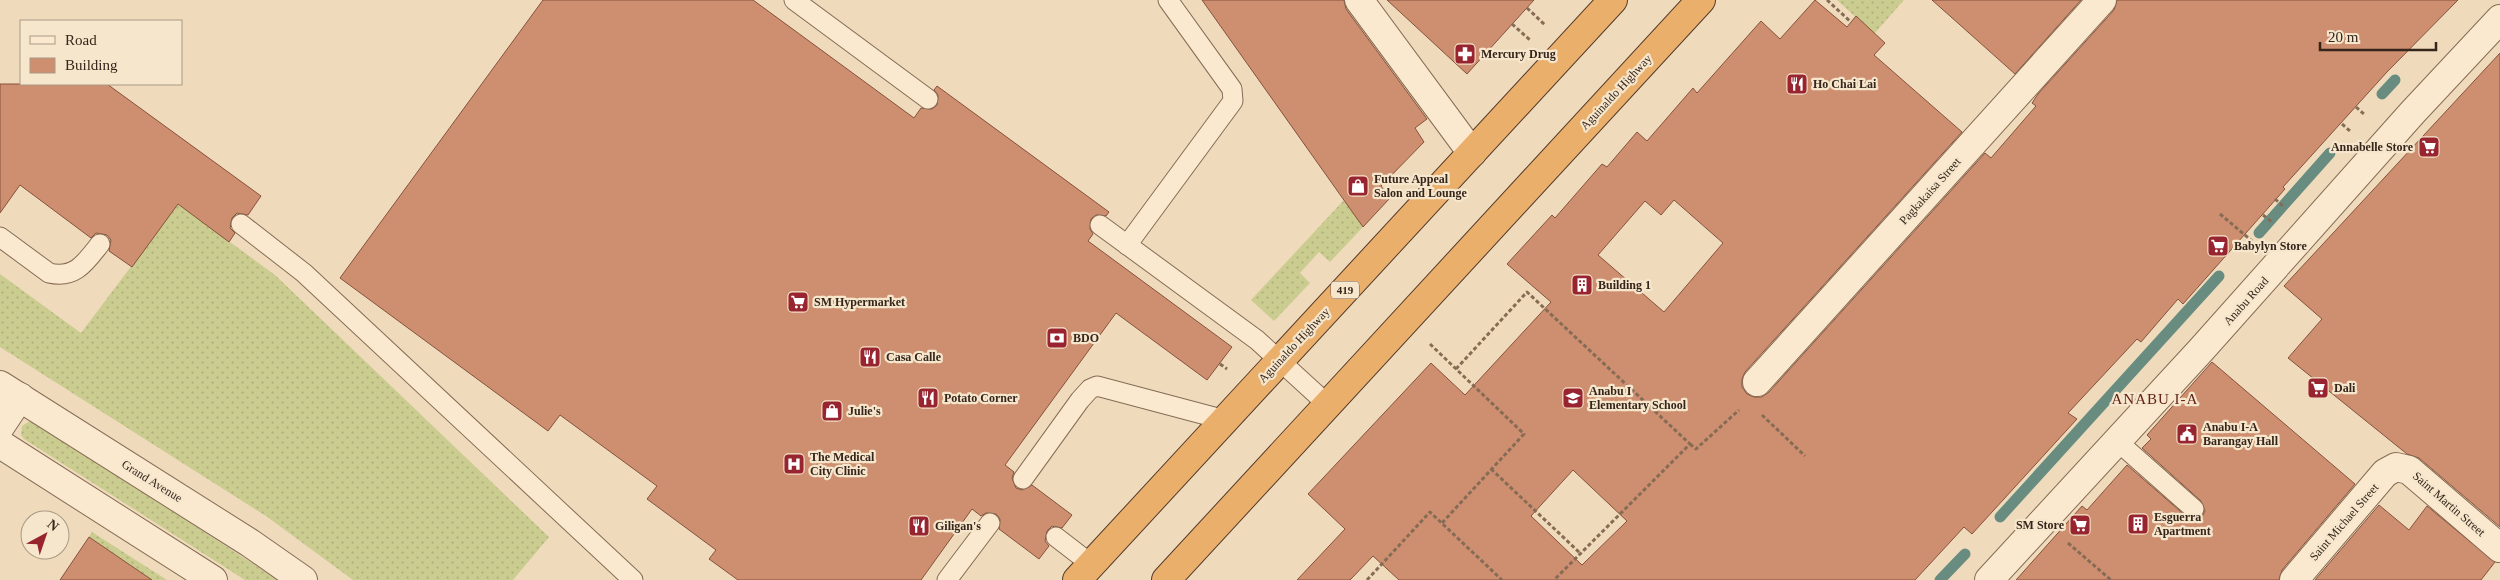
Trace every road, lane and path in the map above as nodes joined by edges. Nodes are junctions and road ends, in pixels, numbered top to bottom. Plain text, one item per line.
1 (794, 0) edge
2 (1168, 0) edge
3 (1359, 0) edge
4 (1612, 0) edge
5 (1701, 0) edge
6 (1827, 0) edge
7 (2102, 0) edge
8 (1527, 8) dead end
9 (2500, 19) edge
10 (1851, 22) dead end
11 (1512, 24) dead end
12 (1551, 30) dead end
13 (1536, 46) dead end
14 (928, 99) dead end
15 (1472, 153) junction
16 (2220, 214) dead end
17 (241, 224) dead end
18 (1100, 225) dead end
19 (0, 237) edge
20 (100, 244) dead end
21 (1127, 245) junction
22 (2278, 264) junction
23 (1432, 346) dead end
24 (1280, 361) junction
25 (1456, 369) junction
26 (10, 391) edge
27 (1756, 395) joint
28 (1328, 404) junction
29 (1742, 408) dead end
30 (1225, 420) junction
31 (0, 427) edge
32 (2117, 441) junction
33 (0, 444) edge
34 (1690, 444) junction
35 (1805, 456) dead end
36 (2396, 467) joint
37 (1491, 469) junction
38 (1023, 479) dead end
39 (2194, 509) dead end
40 (2044, 522) junction
41 (990, 523) dead end
42 (1442, 523) junction
43 (1056, 537) dead end
44 (2500, 548) edge
45 (1580, 553) junction
46 (1084, 572) edge
47 (213, 580) edge
48 (302, 580) edge
49 (633, 580) edge
50 (947, 580) edge
51 (1166, 580) edge
52 (1367, 580) edge
53 (1502, 580) edge
54 (1554, 580) edge
55 (1989, 580) edge
56 (2111, 580) edge
57 (2294, 580) edge

1 - 14 lane
2 - 21 lane
3 - 15 street
4 - 15 highway, Aguinaldo Highway / 419
5 - 28 highway, Aguinaldo Highway
6 - 10 path
7 - 27 street, Pagkakaisa Street
8 - 12 path
9 - 22 street, Anabu Road
11 - 13 path
15 - 24 highway, Aguinaldo Highway / 419
16 - 22 path
17 - 49 lane
18 - 21 lane
19 - 20 lane
21 - 24 lane
22 - 32 street, Anabu Road
23 - 25 path
24 - 28 lane
24 - 30 highway, Aguinaldo Highway / 419
25 - 34 path
25 - 37 path
26 - 31 street
26 - 48 street, Grand Avenue
27 - 35 path
28 - 51 highway, Aguinaldo Highway
29 - 34 path
30 - 38 lane
30 - 46 highway, Aguinaldo Highway / 419
32 - 39 lane
32 - 40 street, Anabu Road
33 - 47 street
34 - 45 path
36 - 44 street, Saint Martin Street
36 - 57 street, Saint Michael Street
37 - 42 path
37 - 45 path
40 - 55 street, Anabu Road
40 - 56 path
41 - 50 lane
42 - 52 path
42 - 53 path
43 - 46 lane
45 - 54 path

